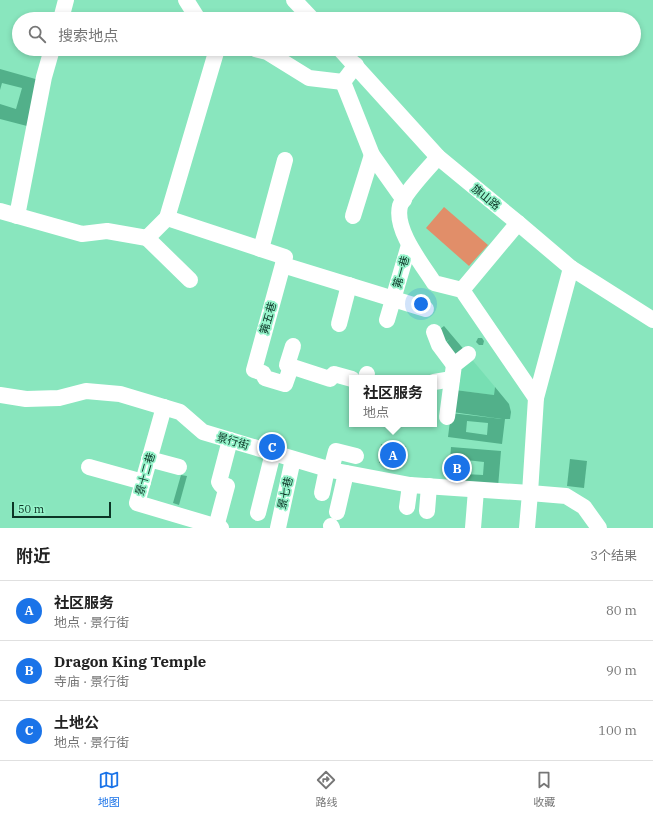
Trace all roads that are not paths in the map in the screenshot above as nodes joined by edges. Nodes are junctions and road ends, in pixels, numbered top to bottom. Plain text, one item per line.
1 (66, 0) edge
2 (186, 0) edge
3 (294, 0) edge
4 (63, 12) edge
5 (194, 12) edge
6 (305, 12) edge
7 (50, 56) edge
8 (215, 56) edge
9 (273, 56) edge
10 (347, 56) edge
11 (356, 65) junction
12 (343, 82) junction
13 (372, 155) junction
14 (438, 157) junction
15 (285, 160) dead end
16 (404, 200) junction
17 (0, 211) edge
18 (17, 216) junction
19 (353, 216) dead end
20 (167, 218) junction
21 (518, 223) junction
22 (147, 238) junction
23 (409, 244) junction
24 (260, 248) junction
25 (283, 265) junction
26 (570, 268) junction
27 (190, 280) dead end
28 (349, 285) junction
29 (462, 290) junction
30 (393, 298) junction
31 (426, 309) dead end
32 (387, 320) dead end
33 (653, 320) edge
34 (339, 324) dead end
35 (434, 332) dead end
36 (293, 346) dead end
37 (468, 354) dead end
38 (291, 366) junction
39 (453, 372) junction
40 (354, 374) edge
41 (437, 380) edge
42 (0, 395) edge
43 (536, 398) junction
44 (164, 407) junction
45 (446, 417) dead end
46 (230, 440) junction
47 (273, 453) junction
48 (356, 456) dead end
49 (149, 459) junction
50 (293, 459) junction
51 (179, 467) dead end
52 (89, 468) dead end
53 (335, 470) junction
54 (143, 482) junction
55 (410, 485) junction
56 (430, 486) junction
57 (476, 490) junction
58 (322, 493) dead end
59 (530, 493) junction
60 (407, 507) dead end
61 (427, 511) dead end
62 (258, 514) dead end
63 (334, 522) edge
64 (214, 527) edge
65 (278, 528) edge
66 (473, 528) edge
67 (527, 528) edge
68 (599, 528) edge

1 - 4 street
2 - 5 street
3 - 6 street
7 - 18 street
8 - 20 street
9 - 12 street
10 - 11 street, 旗山路
11 - 12 street
11 - 14 street, 旗山路
12 - 13 street
13 - 16 street
13 - 19 street
14 - 16 street
14 - 21 street, 旗山路
15 - 24 street
16 - 23 street
17 - 18 street
18 - 22 street
20 - 22 street
20 - 24 street
21 - 26 street, 旗山路
21 - 29 street
22 - 27 street
23 - 29 street
23 - 30 street, 笰一巷
24 - 25 street
25 - 28 street
25 - 38 street, 笰五巷
26 - 33 street, 旗山路
26 - 43 street
28 - 30 street
28 - 34 street
29 - 43 street
30 - 31 street
30 - 32 street, 笰一巷
35 - 39 street
36 - 38 street
37 - 39 street
38 - 40 street
39 - 41 street
39 - 45 street
42 - 44 street, 景行街
43 - 59 street
44 - 46 street, 景行街
44 - 49 street, 景十二巷
46 - 47 street, 景行街
46 - 64 street
47 - 50 street, 景行街
47 - 62 street
48 - 53 street
49 - 51 street
49 - 54 street, 景十二巷
50 - 53 street, 景行街
50 - 65 street, 景七巷
52 - 54 street
53 - 55 street, 景行街
53 - 58 street
53 - 63 street
54 - 64 street, 景十二巷
55 - 56 street, 景行街
55 - 60 street
56 - 57 street, 景行街
56 - 61 street
57 - 59 street, 景行街
57 - 66 street
59 - 67 street
59 - 68 street, 景行街

